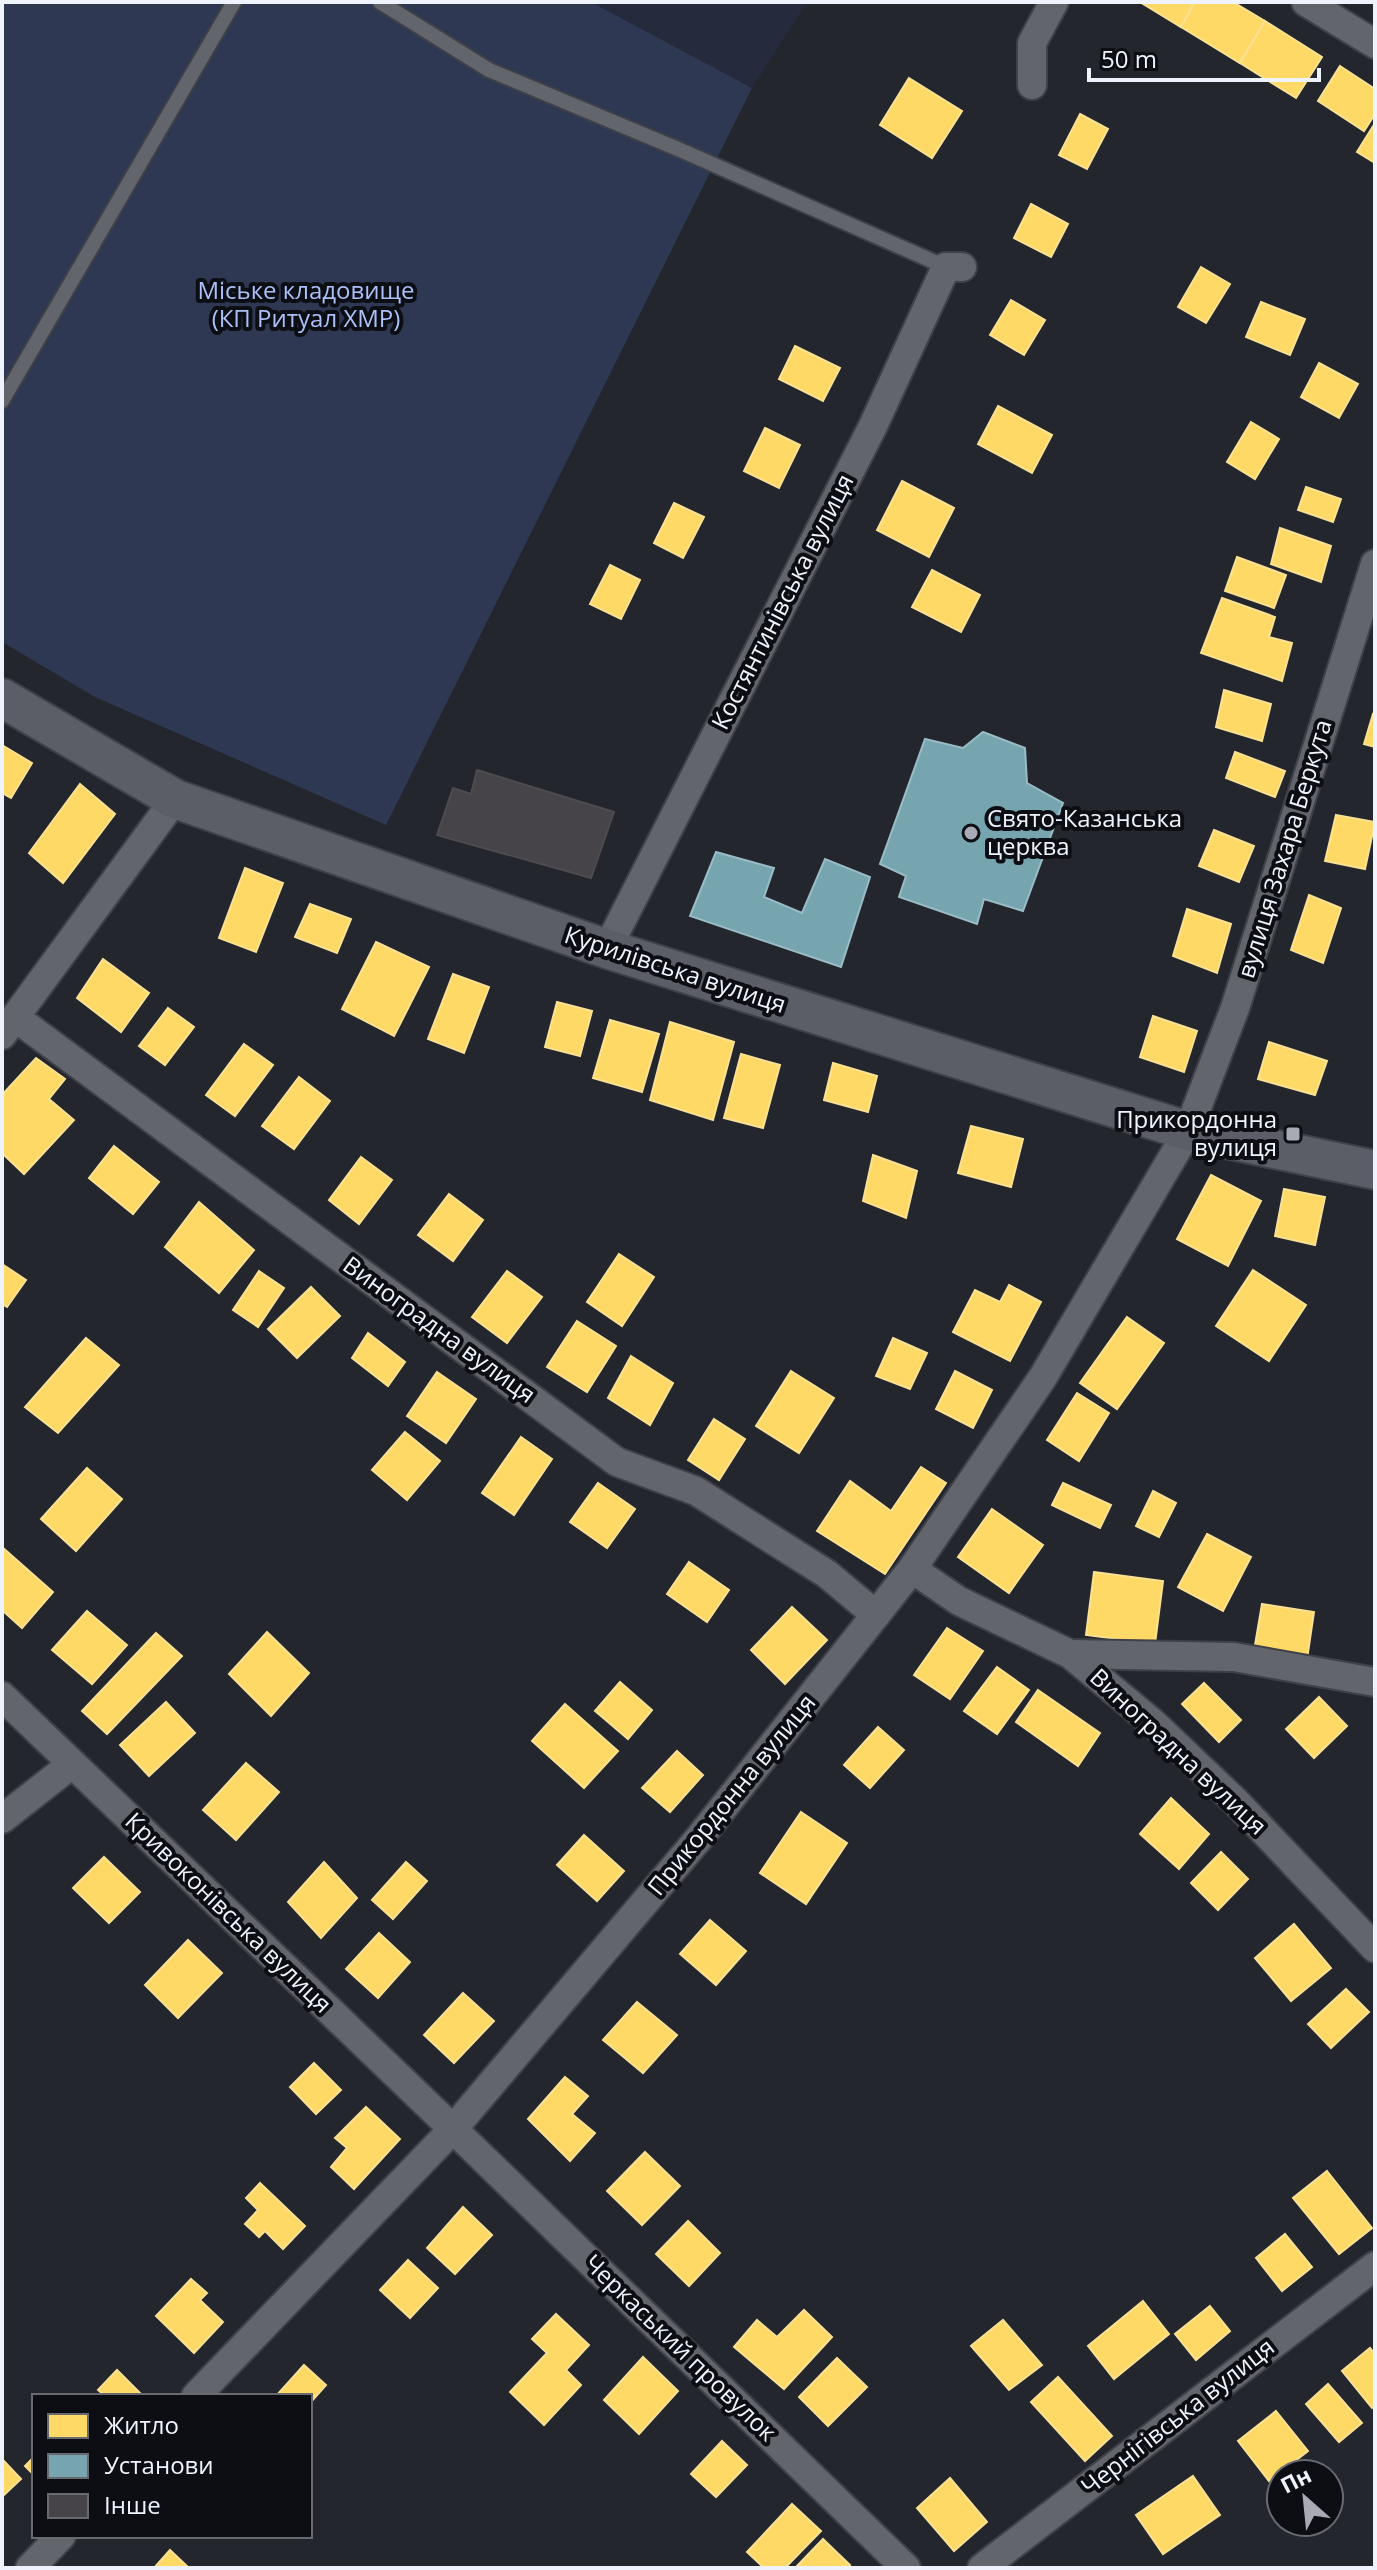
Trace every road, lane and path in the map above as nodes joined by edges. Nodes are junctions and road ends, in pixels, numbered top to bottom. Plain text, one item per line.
1 (234, 2) edge
2 (380, 2) edge
3 (1054, 2) edge
4 (1306, 2) edge
5 (1375, 44) edge
6 (1032, 85) dead end
7 (954, 267) joint
8 (2, 401) edge
9 (1375, 564) edge
10 (2, 698) edge
11 (175, 799) junction
12 (607, 949) junction
13 (9, 1027) edge
14 (1188, 1131) junction
15 (1375, 1170) edge
16 (912, 1569) junction
17 (876, 1615) junction
18 (1070, 1654) junction
19 (1375, 1682) edge
20 (2, 1696) edge
21 (72, 1764) junction
22 (2, 1819) edge
23 (1375, 1948) edge
24 (453, 2129) junction
25 (1375, 2266) edge
26 (198, 2394) edge
27 (59, 2538) edge
28 (30, 2568) edge
29 (906, 2568) edge
30 (982, 2568) edge

1 - 8 lane
2 - 7 lane
3 - 6 street
4 - 5 street
7 - 12 street, Костянтинівська вулиця
9 - 14 street, вулиця Захара Беркута
10 - 11 main road, Курилівська вулиця
11 - 12 main road, Курилівська вулиця
11 - 13 street
12 - 14 main road, Курилівська вулиця
13 - 17 street, Виноградна вулиця
14 - 15 main road, Курилівська вулиця
14 - 16 street, Прикордонна вулиця
16 - 17 street, Прикордонна вулиця
16 - 18 street, Виноградна вулиця
17 - 24 street, Прикордонна вулиця
18 - 19 street
18 - 23 street, Виноградна вулиця
20 - 21 street, Кривоконівська вулиця
21 - 22 street
21 - 24 street, Кривоконівська вулиця
24 - 26 street, Прикордонна вулиця
24 - 29 street, Черкаський провулок
25 - 30 street, Чернігівська вулиця
27 - 28 street

